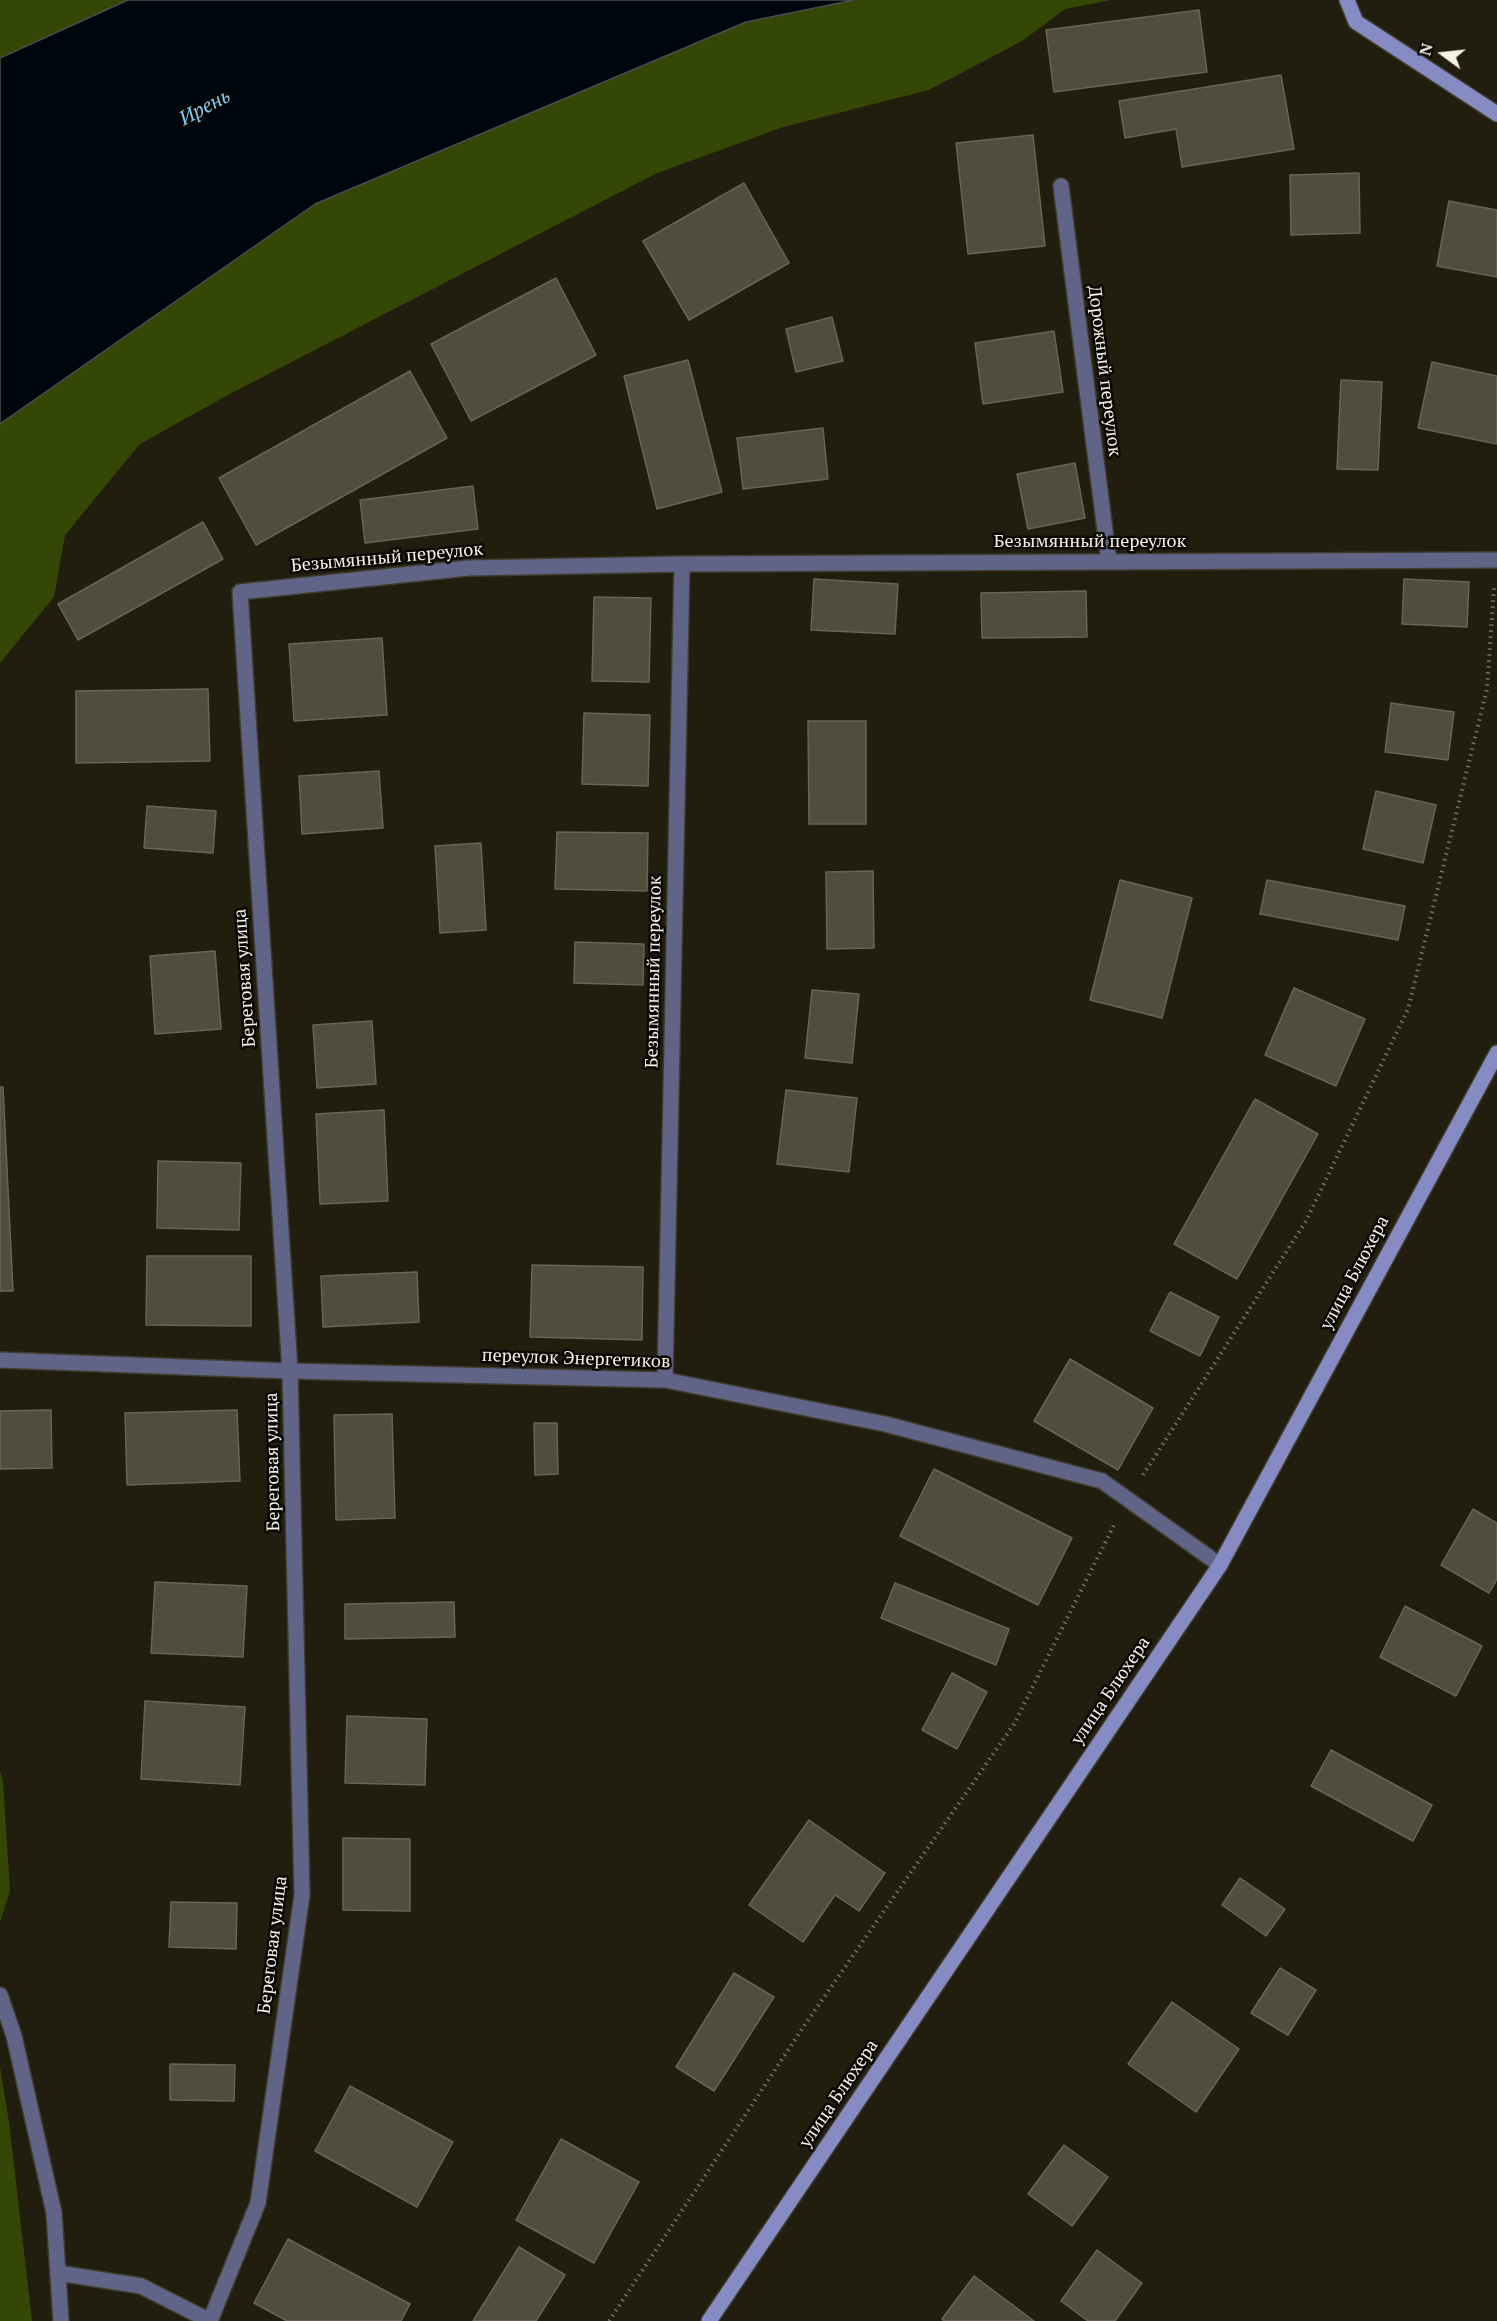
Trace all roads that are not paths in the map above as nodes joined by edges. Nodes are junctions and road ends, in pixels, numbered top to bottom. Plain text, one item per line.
1 (1347, 0) edge
2 (1497, 114) edge
3 (1061, 186) dead end
4 (1497, 560) edge
5 (1109, 562) junction
6 (682, 564) junction
7 (240, 592) joint
8 (1497, 1053) edge
9 (0, 1359) edge
10 (290, 1371) junction
11 (665, 1380) junction
12 (1220, 1565) junction
13 (0, 1995) edge
14 (58, 2273) junction
15 (61, 2321) edge
16 (210, 2321) edge
17 (709, 2321) edge

1 - 2 street
3 - 5 street, Дорожный переулок
4 - 5 street, Безымянный переулок
5 - 6 street, Безымянный переулок
6 - 7 street, Безымянный переулок
6 - 11 street, Безымянный переулок
7 - 10 street, Береговая улица
8 - 12 street, улица Блюхера
9 - 10 street, переулок Энергетиков
10 - 11 street, переулок Энергетиков
10 - 16 street, Береговая улица
11 - 12 street, переулок Энергетиков
12 - 17 street, улица Блюхера
13 - 14 street
14 - 15 street
14 - 16 street

